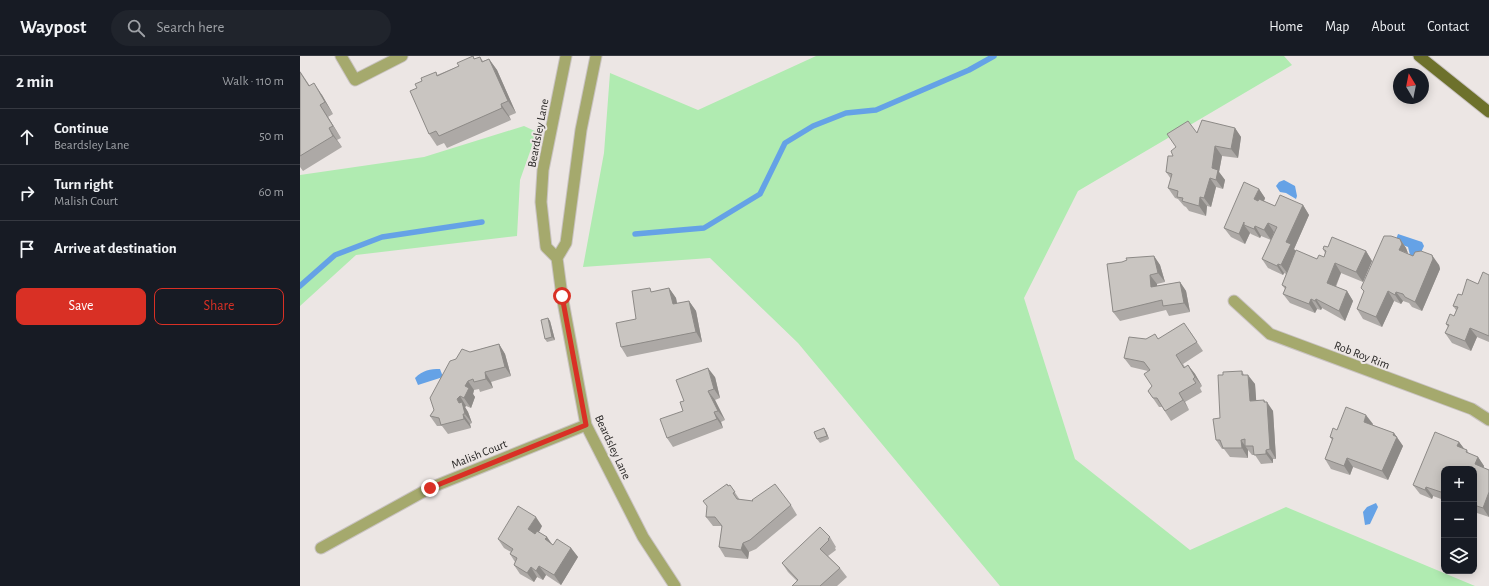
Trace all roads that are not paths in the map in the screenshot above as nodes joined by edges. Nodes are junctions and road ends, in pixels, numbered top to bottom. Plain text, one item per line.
1 (341, 56) edge
2 (402, 56) edge
3 (566, 56) edge
4 (596, 56) edge
5 (1419, 56) edge
6 (1489, 112) edge
7 (557, 258) junction
8 (1234, 301) dead end
9 (1489, 420) edge
10 (586, 425) junction
11 (322, 548) dead end
12 (675, 586) edge

1 - 2 street
3 - 7 street, Beardsley Lane
4 - 7 street
5 - 6 main road
7 - 10 street, Beardsley Lane
8 - 9 street, Rob Roy Rim
10 - 11 street, Malish Court
10 - 12 street, Beardsley Lane

